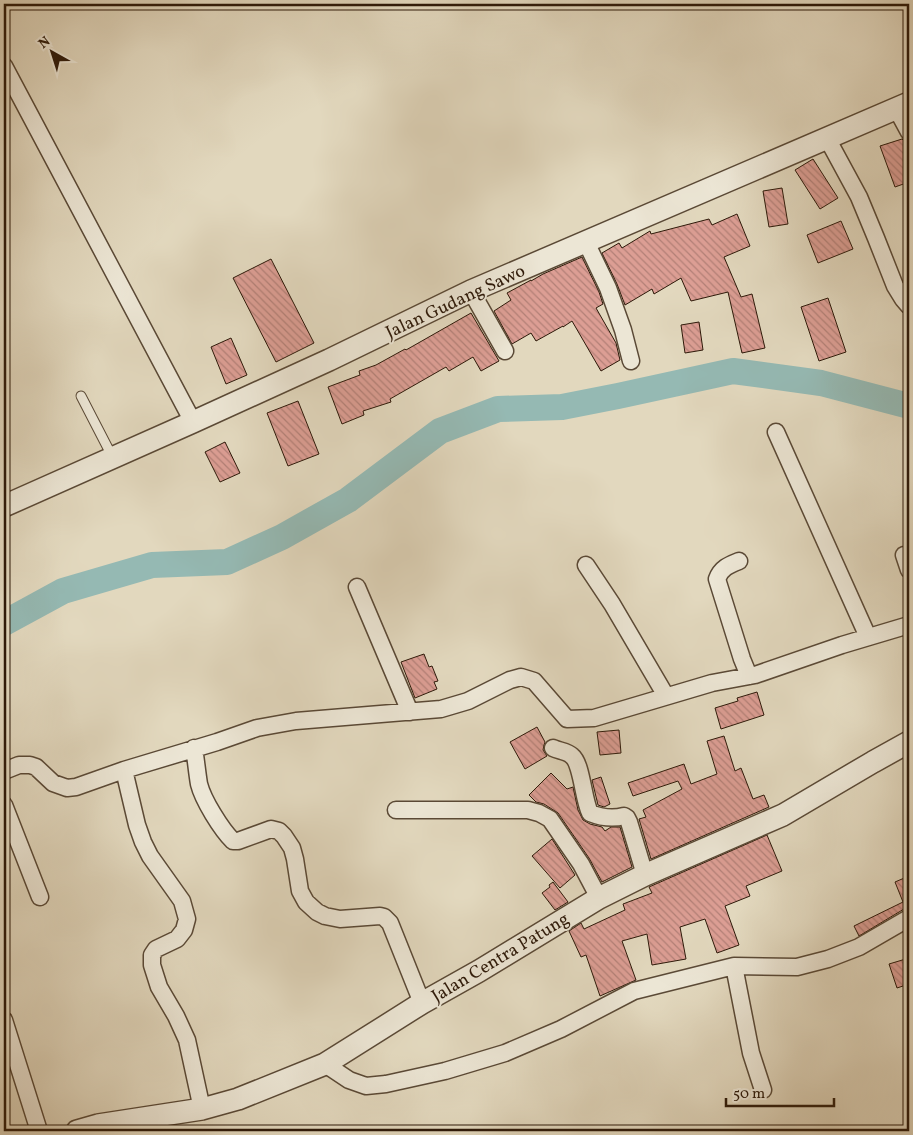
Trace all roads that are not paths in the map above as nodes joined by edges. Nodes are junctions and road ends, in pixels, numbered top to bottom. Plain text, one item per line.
1 (4, 66) edge
2 (903, 106) edge
3 (909, 132) edge
4 (827, 138) junction
5 (586, 242) junction
6 (472, 291) junction
7 (909, 306) edge
8 (505, 351) dead end
9 (631, 361) dead end
10 (80, 396) dead end
11 (193, 422) junction
12 (776, 432) dead end
13 (113, 458) junction
14 (4, 506) edge
15 (739, 561) dead end
16 (586, 565) dead end
17 (357, 587) dead end
18 (909, 625) edge
19 (868, 637) junction
20 (749, 676) junction
21 (666, 696) junction
22 (410, 712) junction
23 (909, 742) edge
24 (194, 748) junction
25 (553, 748) dead end
26 (124, 770) junction
27 (4, 771) edge
28 (4, 805) edge
29 (396, 810) dead end
30 (645, 875) junction
31 (40, 897) dead end
32 (598, 898) junction
33 (909, 918) edge
34 (734, 966) junction
35 (422, 1003) junction
36 (4, 1020) edge
37 (325, 1064) junction
38 (763, 1090) dead end
39 (202, 1109) junction
40 (39, 1131) edge
41 (77, 1131) edge

1 - 11 street
2 - 3 street
2 - 4 street, Jalan Gudang Sawo
4 - 5 street, Jalan Gudang Sawo
4 - 7 street
5 - 6 street, Jalan Gudang Sawo
5 - 9 street
6 - 8 street
6 - 11 street, Jalan Gudang Sawo
10 - 13 lane
11 - 13 street, Jalan Gudang Sawo
12 - 19 street
13 - 14 street, Jalan Gudang Sawo
15 - 20 street
16 - 21 street
17 - 22 street
18 - 19 street
19 - 20 street
20 - 21 street
21 - 22 street
22 - 24 street
23 - 30 street, Jalan Centra Patung
24 - 26 street
24 - 35 street
25 - 30 street
26 - 27 street
26 - 39 street
28 - 31 street
29 - 32 street
30 - 32 street, Jalan Centra Patung
32 - 35 street, Jalan Centra Patung
33 - 34 street
34 - 37 street
34 - 38 street
35 - 37 street, Jalan Centra Patung
36 - 40 street
37 - 39 street, Jalan Centra Patung
39 - 41 street, Jalan Centra Patung

